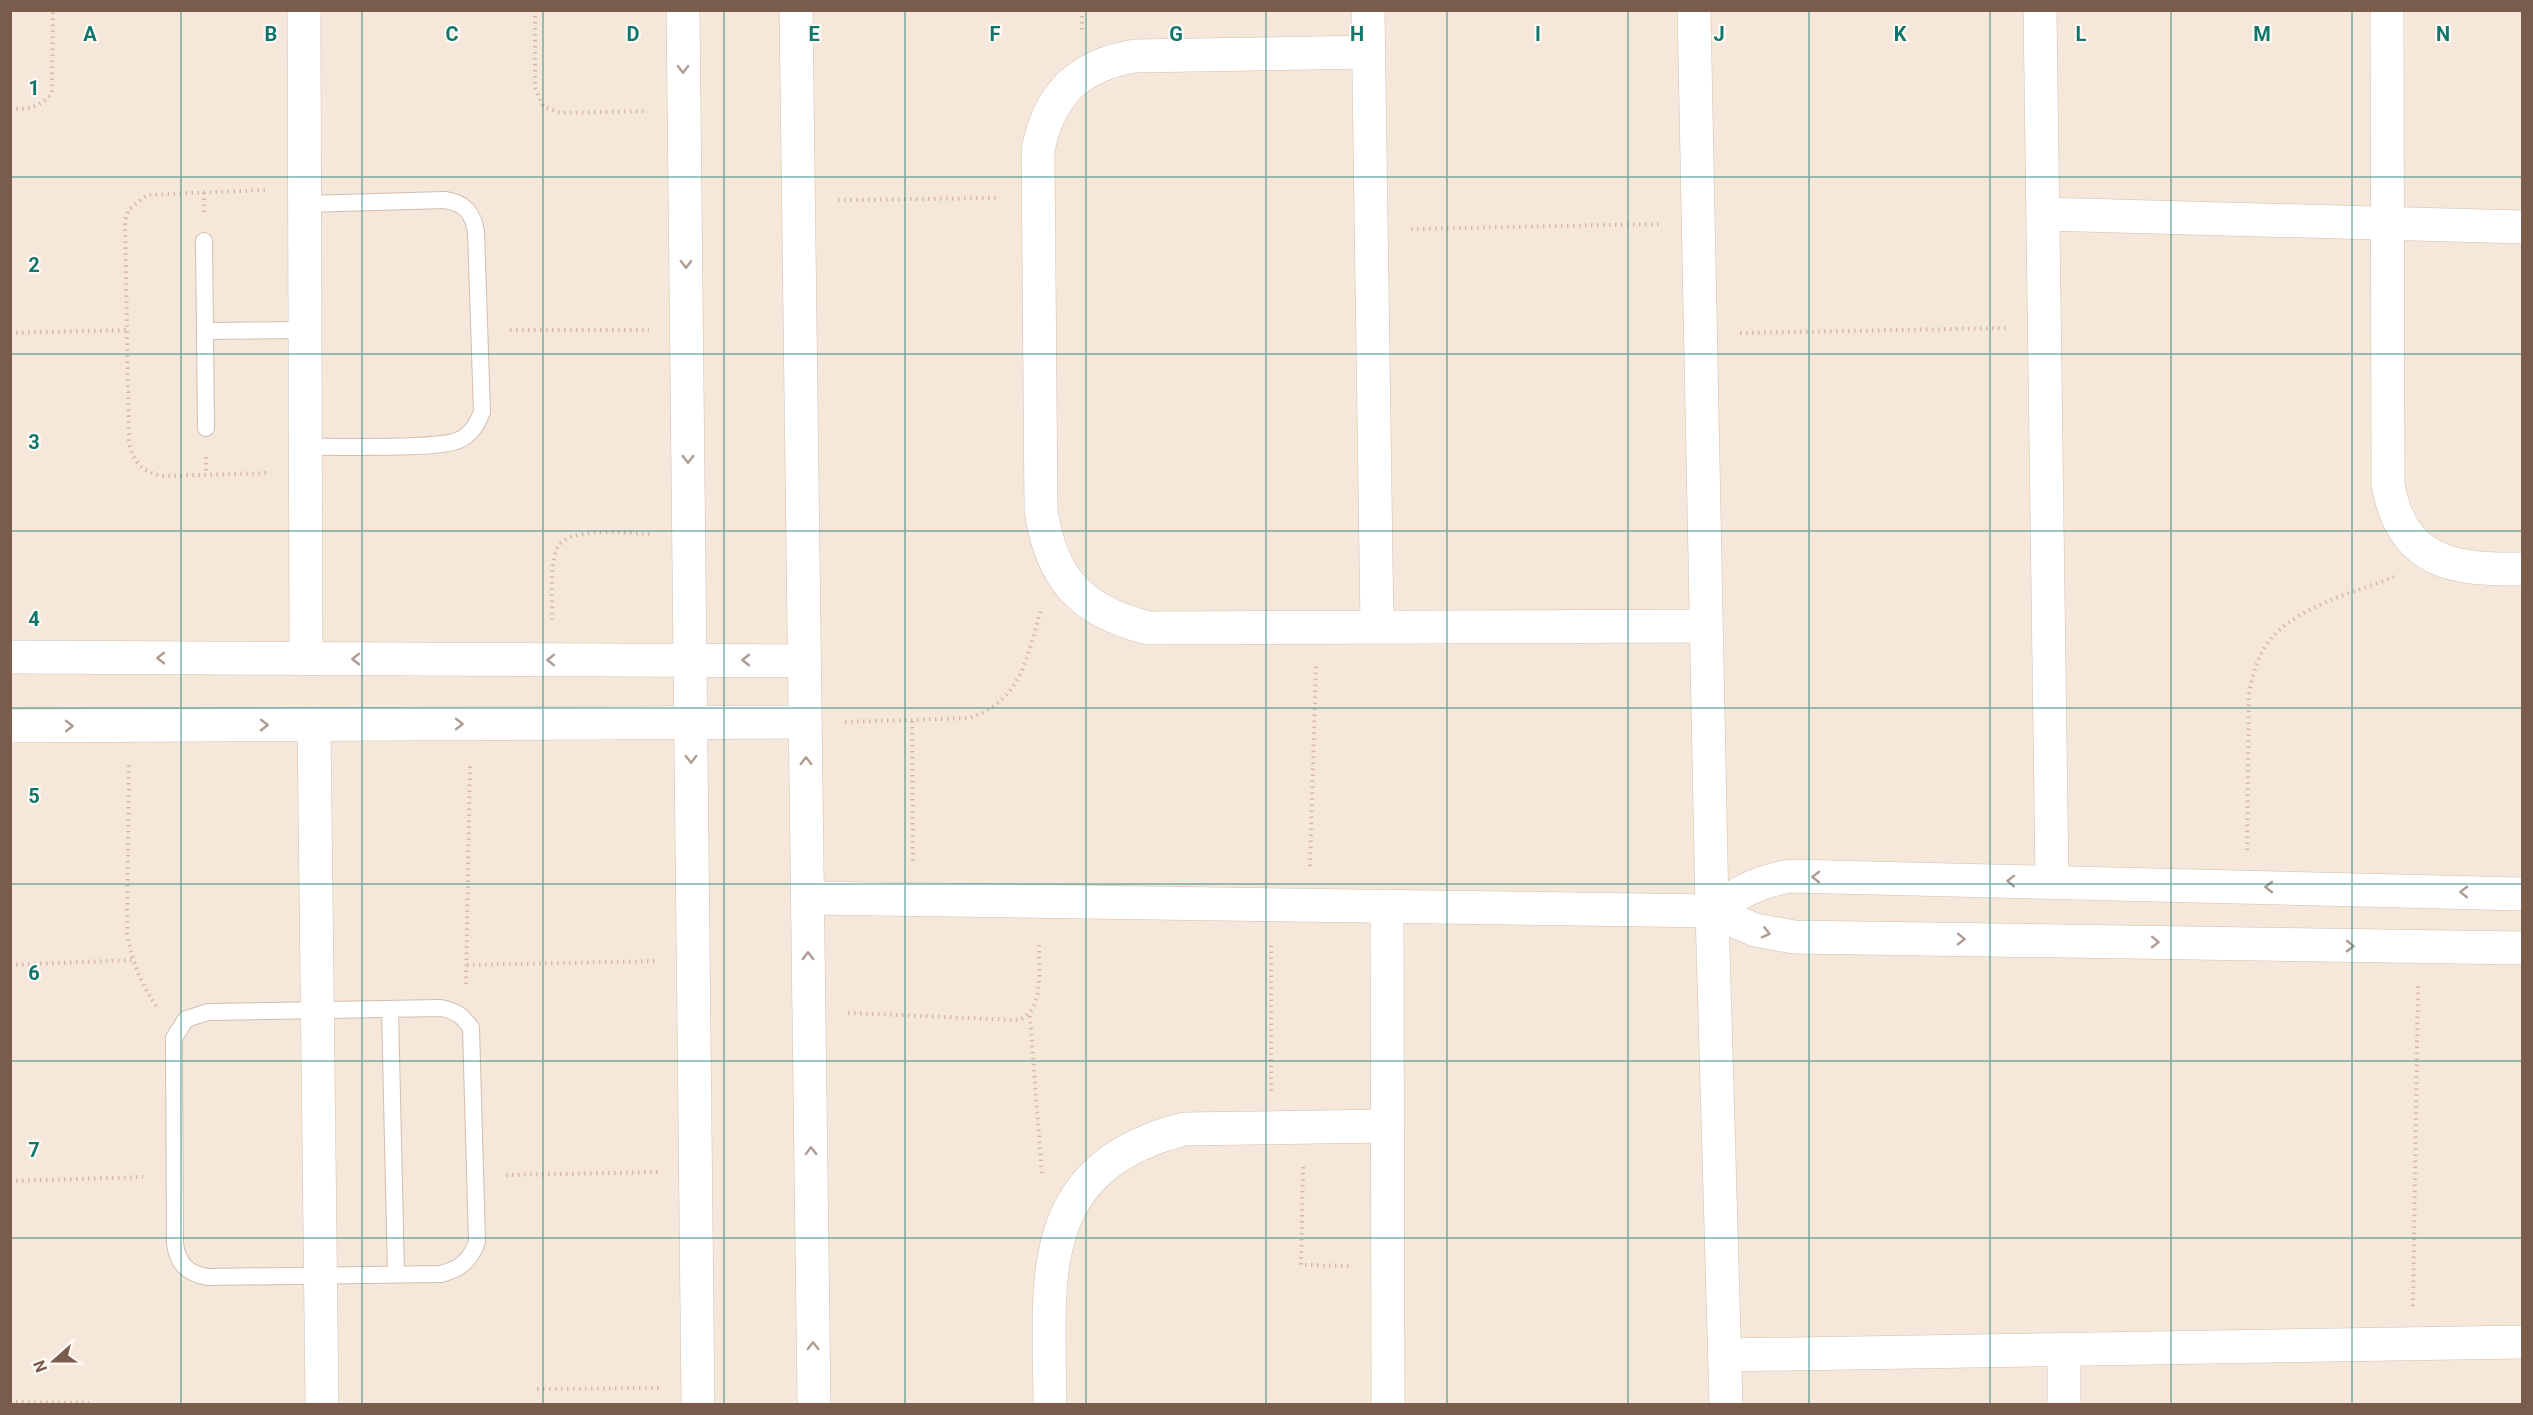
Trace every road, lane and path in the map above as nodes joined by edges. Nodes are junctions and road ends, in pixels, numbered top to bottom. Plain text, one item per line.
1 (53, 10) edge
2 (304, 10) edge
3 (535, 10) edge
4 (683, 10) edge
5 (796, 10) edge
6 (1368, 10) edge
7 (1694, 10) edge
8 (2040, 10) edge
9 (2387, 10) edge
10 (1369, 52) junction
11 (10, 109) edge
12 (684, 111) junction
13 (1038, 198) junction
14 (798, 200) junction
15 (305, 204) junction
16 (2044, 214) junction
17 (1698, 223) junction
18 (2388, 223) junction
19 (2523, 227) edge
20 (1372, 230) junction
21 (204, 242) dead end
22 (2045, 327) junction
23 (127, 330) dead end
24 (305, 330) junction
25 (479, 330) junction
26 (687, 330) junction
27 (205, 331) junction
28 (10, 333) edge
29 (1700, 334) junction
30 (206, 428) dead end
31 (306, 447) junction
32 (688, 534) junction
33 (2438, 559) junction
34 (1055, 566) junction
35 (2523, 569) edge
36 (1706, 626) junction
37 (1317, 627) junction
38 (1377, 627) junction
39 (10, 657) edge
40 (306, 658) junction
41 (550, 660) junction
42 (690, 660) junction
43 (804, 661) junction
44 (912, 721) junction
45 (805, 722) junction
46 (691, 723) junction
47 (314, 724) junction
48 (471, 724) junction
49 (10, 726) edge
50 (129, 726) junction
51 (2052, 881) junction
52 (2247, 887) junction
53 (2523, 894) edge
54 (807, 898) junction
55 (913, 900) junction
56 (1041, 902) junction
57 (1271, 905) junction
58 (1308, 906) junction
59 (1387, 906) junction
60 (1712, 911) junction
61 (2418, 947) junction
62 (2523, 948) edge
63 (132, 960) junction
64 (693, 960) junction
65 (10, 965) edge
66 (467, 965) junction
67 (390, 1009) junction
68 (317, 1010) junction
69 (809, 1011) junction
70 (1030, 1016) junction
71 (464, 1018) junction
72 (179, 1027) junction
73 (1387, 1126) junction
74 (1271, 1127) junction
75 (1305, 1127) junction
76 (695, 1171) junction
77 (476, 1175) junction
78 (174, 1176) junction
79 (10, 1180) edge
80 (1042, 1182) dead end
81 (1387, 1266) junction
82 (396, 1274) junction
83 (320, 1275) junction
84 (2523, 1342) edge
85 (2413, 1343) junction
86 (2064, 1349) junction
87 (1725, 1355) junction
88 (537, 1389) dead end
89 (698, 1396) edge
90 (10, 1402) edge
91 (89, 1403) edge
92 (322, 1404) edge
93 (814, 1404) edge
94 (1050, 1404) edge
95 (1388, 1404) edge
96 (1726, 1404) edge
97 (2064, 1404) edge

1 - 11 path
2 - 15 street
3 - 12 path
4 -> 12 street
5 - 14 street
6 - 10 street
7 - 17 street
8 - 16 street
9 - 18 street
10 - 13 street
10 - 20 street
12 -> 26 street
13 - 14 path
13 - 34 street
14 - 43 street
15 - 24 street
15 - 25 lane
16 - 18 street
16 - 22 street
17 - 20 path
17 - 29 street
18 - 19 street
18 - 33 street
20 - 38 street
21 - 27 lane
22 - 29 path
22 - 51 street
23 - 28 path
24 - 27 lane
24 - 31 street
25 - 26 path
25 - 31 lane
26 -> 32 street
27 - 30 lane
29 - 36 street
31 - 40 street
32 - 41 path
32 - 42 street
33 - 35 street
33 - 52 path
34 - 37 street
34 - 44 path
36 - 38 street
36 - 60 street
37 - 38 street
37 - 58 path
40 -> 39 street
41 -> 40 street
42 -> 41 street
43 -> 42 street
42 - 46 street
43 - 45 street
44 - 45 path
44 - 55 path
45 - 46 street
54 -> 45 street
46 - 48 street
46 -> 64 street
47 -> 48 street
50 -> 47 street
47 - 68 street
48 - 66 path
49 -> 50 street
50 - 63 path
51 - 52 street
51 -> 60 street
53 -> 52 street
54 - 55 street
69 -> 54 street
55 - 56 street
56 - 57 street
56 - 70 path
57 - 58 street
57 - 74 path
58 - 59 street
59 - 60 street
59 - 73 street
60 -> 61 street
60 - 87 street
61 - 62 street
61 - 85 path
63 - 65 path
63 - 72 path
64 - 66 path
64 - 76 street
66 - 71 path
67 - 68 lane
67 - 71 lane
67 - 82 lane
68 - 72 lane
68 - 83 street
69 - 70 path
93 -> 69 street
70 - 80 path
71 - 77 lane
72 - 78 lane
73 - 75 street
73 - 81 street
74 - 75 street
74 - 94 street
75 - 81 path
76 - 77 path
76 - 89 street
77 - 82 lane
78 - 79 path
78 - 83 lane
81 - 95 street
82 - 83 lane
83 - 92 street
84 - 85 street
85 - 86 street
86 - 87 street
86 - 97 street
87 - 96 street
88 - 89 path
90 - 91 path

